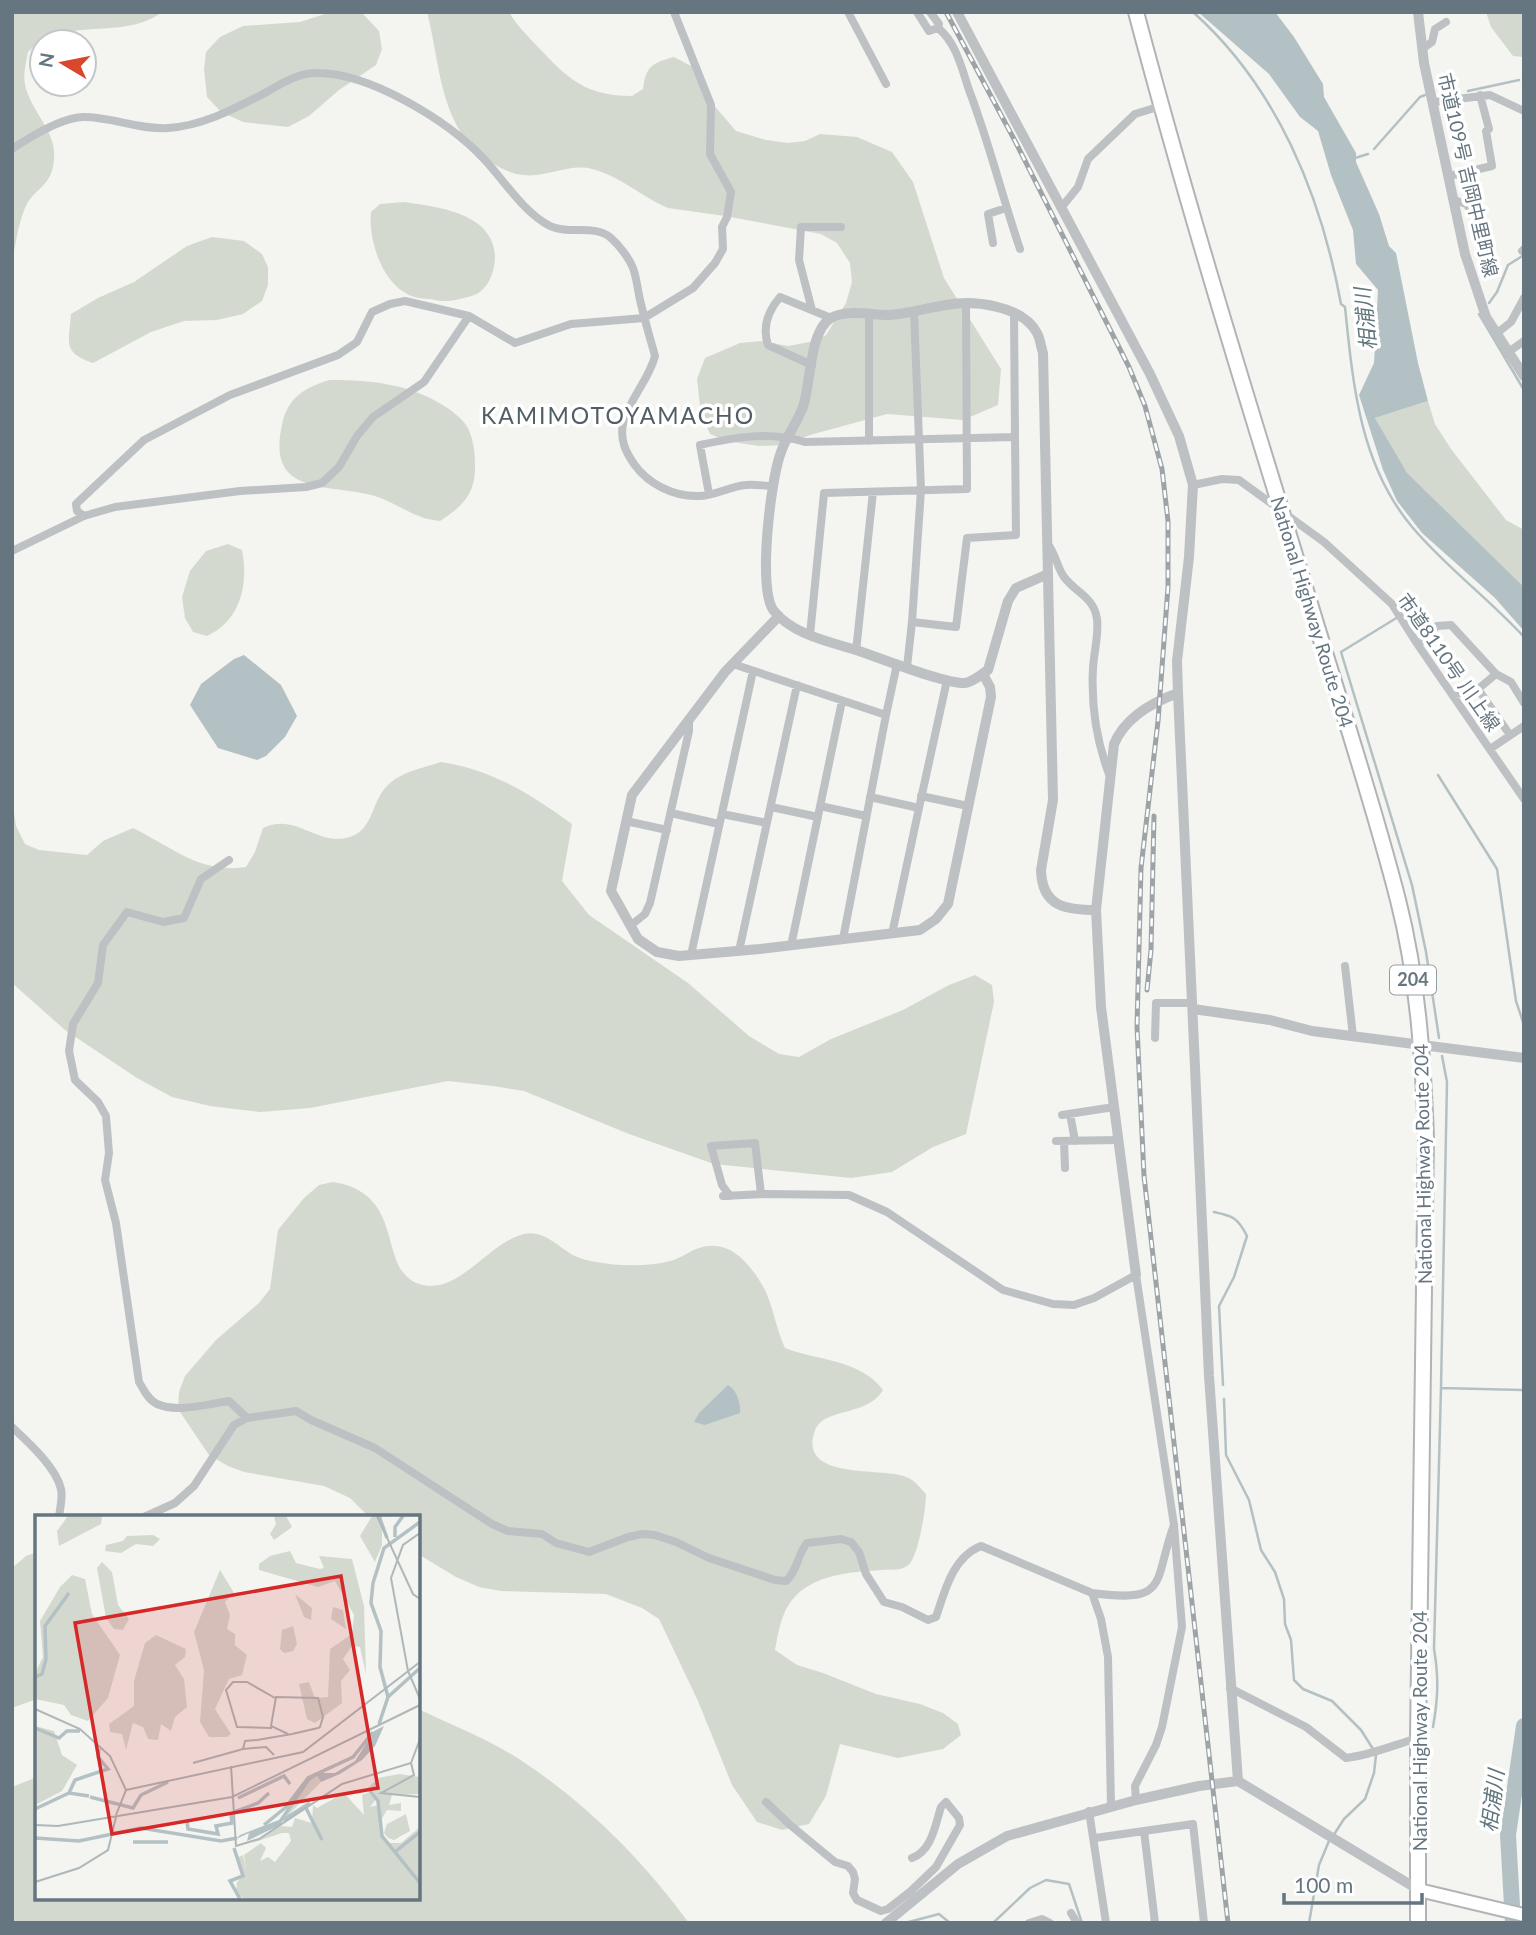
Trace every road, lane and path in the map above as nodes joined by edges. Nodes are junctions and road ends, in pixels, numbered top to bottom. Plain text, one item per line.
1 (674, 12) edge
2 (848, 12) edge
3 (917, 12) edge
4 (930, 12) edge
5 (957, 12) edge
6 (1128, 12) edge
7 (1136, 12) edge
8 (1418, 12) edge
9 (1446, 22) dead end
10 (938, 28) junction
11 (1422, 49) junction
12 (886, 83) dead end
13 (1480, 95) junction
14 (1433, 102) junction
15 (1161, 106) junction
16 (1523, 113) edge
17 (12, 149) edge
18 (1449, 176) junction
19 (1454, 200) junction
20 (1006, 208) junction
21 (1061, 208) junction
22 (841, 227) dead end
23 (1488, 230) dead end
24 (993, 243) dead end
25 (1020, 249) dead end
26 (1524, 298) edge
27 (966, 303) junction
28 (812, 310) junction
29 (914, 312) junction
30 (1014, 313) junction
31 (869, 314) junction
32 (469, 316) junction
33 (644, 318) junction
34 (831, 318) junction
35 (1496, 334) junction
36 (1524, 341) edge
37 (1507, 353) junction
38 (812, 365) junction
39 (1524, 376) edge
40 (788, 437) junction
41 (1015, 437) junction
42 (967, 439) junction
43 (920, 440) junction
44 (869, 441) junction
45 (1193, 485) junction
46 (773, 486) junction
47 (921, 490) junction
48 (873, 492) junction
49 (709, 494) junction
50 (1282, 512) junction
51 (84, 516) junction
52 (1048, 544) junction
53 (12, 551) edge
54 (1048, 574) junction
55 (779, 615) junction
56 (912, 622) junction
57 (810, 635) junction
58 (1418, 645) junction
59 (856, 650) junction
60 (733, 664) junction
61 (902, 665) junction
62 (753, 671) junction
63 (983, 674) junction
64 (1496, 674) junction
65 (947, 680) junction
66 (797, 685) junction
67 (1480, 691) junction
68 (1178, 693) junction
69 (1452, 694) junction
70 (842, 701) junction
71 (1524, 703) edge
72 (886, 715) junction
73 (689, 719) junction
74 (1524, 726) edge
75 (1510, 735) junction
76 (1490, 749) junction
77 (1109, 774) junction
78 (921, 796) junction
79 (870, 797) junction
80 (1524, 799) edge
81 (820, 806) junction
82 (968, 806) junction
83 (771, 807) junction
84 (919, 808) junction
85 (671, 813) junction
86 (722, 814) junction
87 (866, 816) junction
88 (818, 817) junction
89 (626, 821) junction
90 (767, 823) junction
91 (719, 824) junction
92 (667, 830) junction
93 (229, 860) dead end
94 (1096, 910) junction
95 (631, 926) junction
96 (892, 934) junction
97 (843, 939) junction
98 (791, 946) junction
99 (739, 951) junction
100 (691, 955) junction
101 (1345, 966) dead end
102 (1193, 1006) junction
103 (1353, 1036) junction
104 (1155, 1038) dead end
105 (1423, 1044) junction
106 (1524, 1058) edge
107 (1114, 1107) junction
108 (1118, 1140) junction
109 (1075, 1141) junction
110 (1065, 1168) dead end
111 (761, 1194) junction
112 (1136, 1275) junction
113 (247, 1418) junction
114 (12, 1427) edge
115 (58, 1515) edge
116 (148, 1515) edge
117 (1174, 1525) junction
118 (1092, 1593) junction
119 (1230, 1688) junction
120 (1418, 1738) junction
121 (1238, 1781) junction
122 (1136, 1800) junction
123 (766, 1801) dead end
124 (1111, 1806) junction
125 (1089, 1811) junction
126 (1144, 1831) junction
127 (1095, 1838) junction
128 (912, 1858) dead end
129 (1419, 1890) junction
130 (914, 1894) junction
131 (1071, 1913) dead end
132 (1524, 1914) edge
133 (886, 1923) edge
134 (1029, 1923) edge
135 (1050, 1923) edge
136 (1077, 1923) edge
137 (1106, 1923) edge
138 (1155, 1923) edge
139 (1205, 1923) edge
140 (1418, 1923) edge

1 - 33 street
2 - 12 street
3 - 10 street
4 - 10 street
5 - 21 street
6 - 15 highway, National Highway Route 204 / 204
7 - 15 highway, National Highway Route 204 / 204
8 - 11 street, 市道109号 吉岡中里町線
9 - 11 street
10 - 20 street
11 - 14 street, 市道109号 吉岡中里町線
13 - 14 street
13 - 16 street
13 - 18 street
14 - 18 street, 市道109号 吉岡中里町線
15 - 21 street
15 - 50 highway, National Highway Route 204 / 204
17 - 33 street
18 - 19 street, 市道109号 吉岡中里町線
19 - 23 street
19 - 35 street, 市道109号 吉岡中里町線
20 - 24 street
20 - 25 street
21 - 45 street
22 - 28 street
26 - 35 street
27 - 29 street
27 - 30 street
27 - 42 street
28 - 34 street
28 - 38 street
29 - 31 street
29 - 43 street
30 - 41 street
30 - 52 street
31 - 34 street
31 - 44 street
32 - 33 street
32 - 51 street
32 - 51 street
33 - 49 street
34 - 38 street
35 - 37 street, 市道109号 吉岡中里町線
36 - 37 street
37 - 39 street, 市道109号 吉岡中里町線
38 - 40 street
40 - 44 street
40 - 46 street
40 - 49 street
41 - 42 street
41 - 56 street
42 - 43 street
42 - 47 street
43 - 44 street
43 - 47 street
45 - 50 street, 市道8110号 川上線
45 - 68 street
46 - 49 street
46 - 55 street
47 - 48 street
47 - 56 street
48 - 57 street
48 - 59 street
50 - 58 street, 市道8110号 川上線
50 - 105 highway, National Highway Route 204 / 204
51 - 53 street
52 - 54 street
52 - 77 street
54 - 63 street
54 - 94 street
55 - 57 street
55 - 60 street
56 - 61 street
57 - 59 street
58 - 64 street
58 - 69 street, 市道8110号 川上線
59 - 61 street
60 - 62 street
60 - 73 street
61 - 65 street
61 - 72 street
62 - 66 street
62 - 86 street
63 - 65 street
63 - 82 street
64 - 67 street
64 - 71 street
65 - 78 street
66 - 70 street
66 - 83 street
67 - 69 street
67 - 75 street
68 - 77 street
68 - 102 street
69 - 76 street, 市道8110号 川上線
70 - 72 street
70 - 81 street
72 - 79 street
73 - 85 street
73 - 89 street
74 - 75 street
75 - 76 street
76 - 80 street, 市道8110号 川上線
77 - 94 street
78 - 82 street
78 - 84 street
79 - 84 street
79 - 87 street
81 - 87 street
81 - 88 street
82 - 96 street
83 - 88 street
83 - 90 street
84 - 96 street
85 - 91 street
85 - 92 street
86 - 90 street
86 - 91 street
87 - 97 street
88 - 98 street
89 - 92 street
89 - 95 street
90 - 99 street
91 - 100 street
92 - 95 street
93 - 113 street
94 - 107 street
95 - 100 street
96 - 97 street
97 - 98 street
98 - 99 street
99 - 100 street
101 - 103 street
102 - 103 street
102 - 104 street
102 - 119 street
103 - 105 street
105 - 106 street
105 - 120 highway, National Highway Route 204 / 204
107 - 108 street
107 - 109 street
108 - 109 street
108 - 112 street
109 - 110 street
111 - 111 street
111 - 112 street
112 - 117 street
113 - 116 street
113 - 118 street
114 - 115 street
117 - 118 street
117 - 122 street
118 - 124 street
119 - 120 street
119 - 121 street
120 - 129 highway, National Highway Route 204 / 204
121 - 122 street
121 - 129 street
122 - 124 street
123 - 130 street
124 - 125 street
125 - 127 street
125 - 130 street
126 - 127 street
126 - 138 street
126 - 139 street
127 - 137 street
128 - 130 street
129 - 132 main road
129 - 140 highway, National Highway Route 204 / 204
130 - 133 street
131 - 136 street
134 - 135 street

